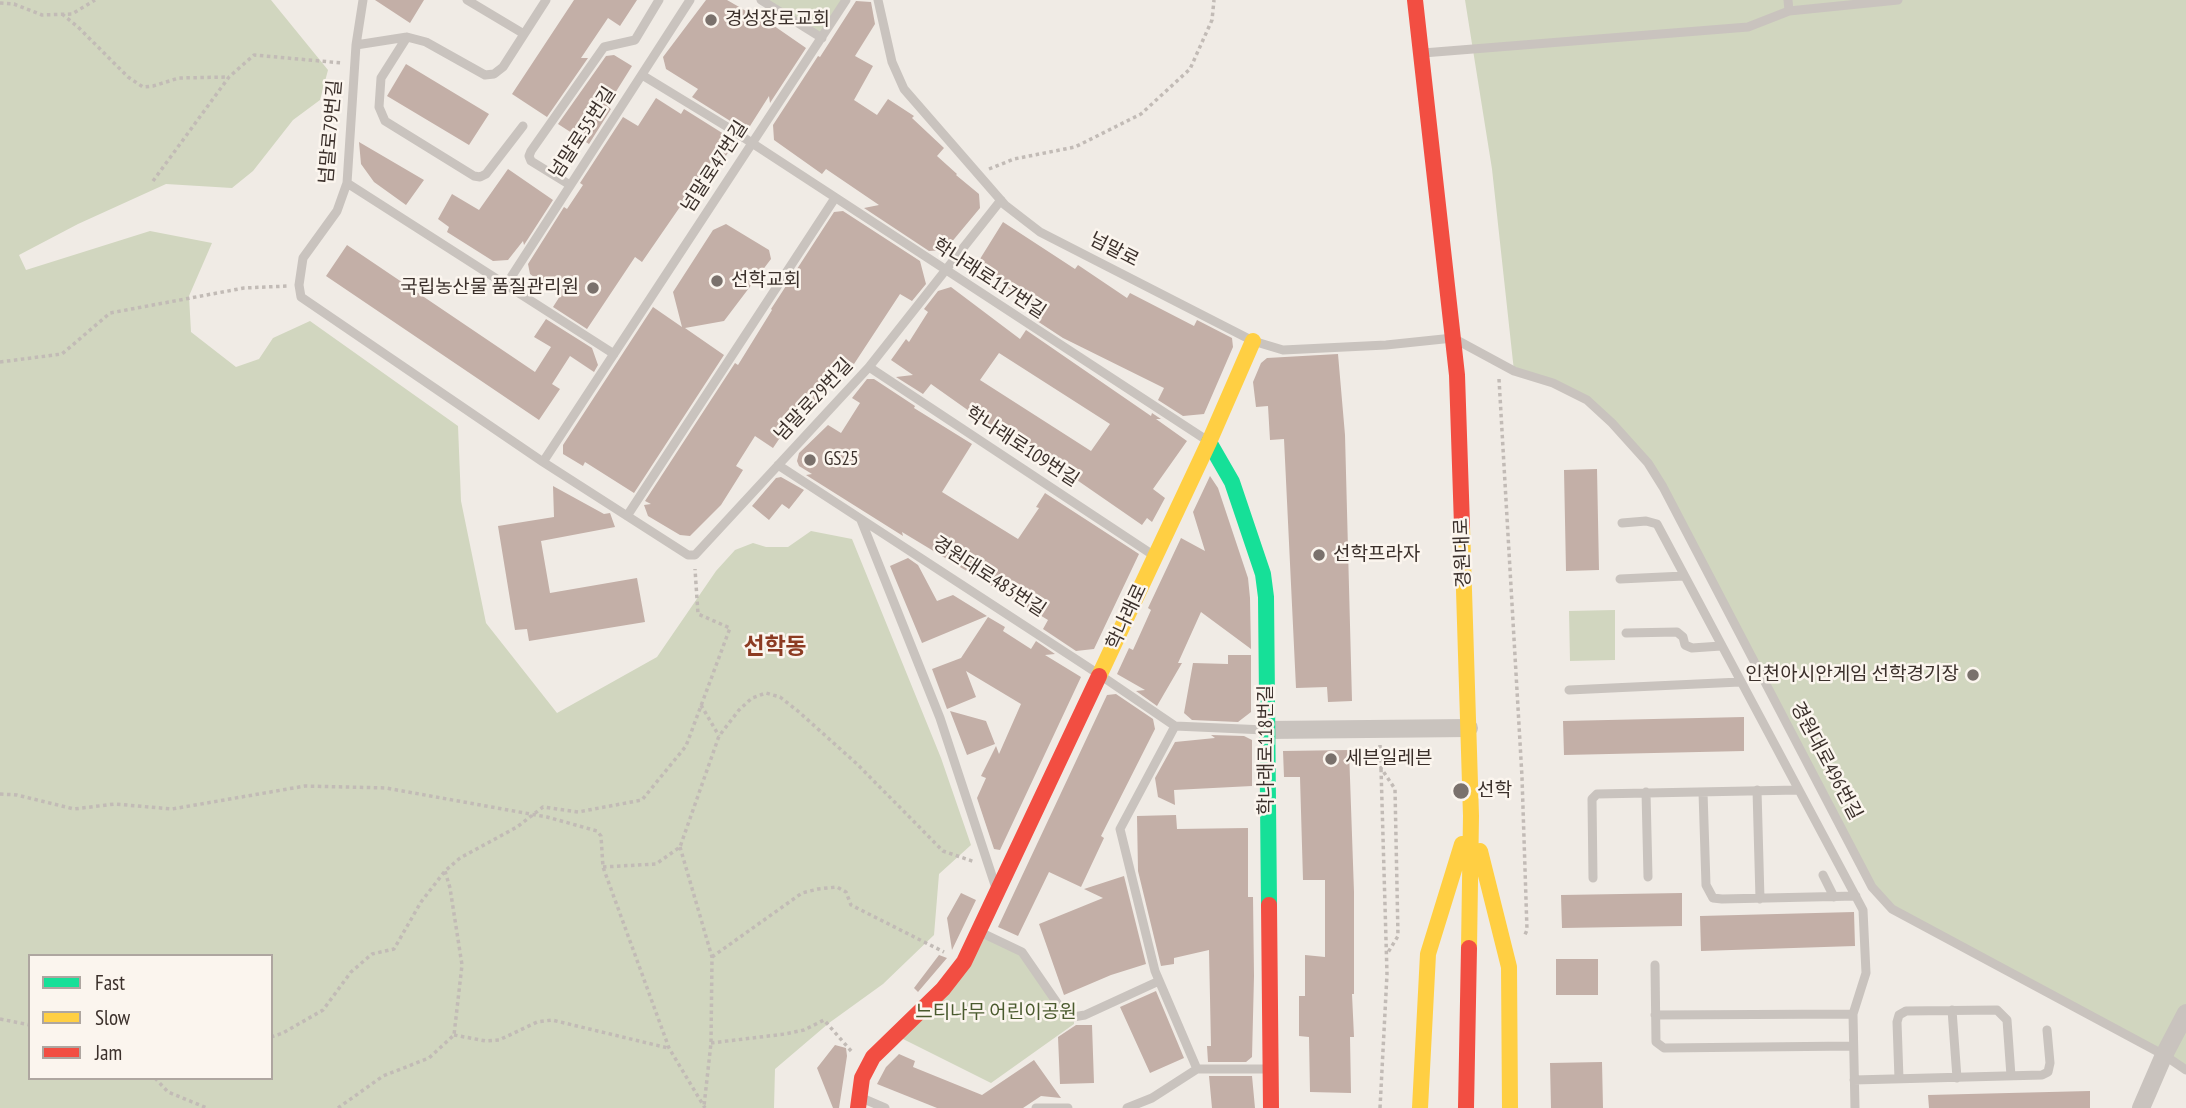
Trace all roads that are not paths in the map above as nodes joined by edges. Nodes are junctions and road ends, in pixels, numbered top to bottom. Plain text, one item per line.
1 (363, 0) edge
2 (467, 0) edge
3 (546, 0) edge
4 (659, 0) edge
5 (690, 0) edge
6 (761, 0) edge
7 (846, 0) edge
8 (878, 0) edge
9 (1415, 0) edge
10 (1788, 0) edge
11 (1898, 0) edge
12 (1789, 11) junction
13 (524, 34) junction
14 (407, 37) junction
15 (822, 38) junction
16 (356, 45) junction
17 (1421, 53) junction
18 (642, 75) junction
19 (523, 127) dead end
20 (752, 143) junction
21 (347, 183) junction
22 (570, 186) junction
23 (835, 198) junction
24 (1001, 201) junction
25 (945, 271) junction
26 (506, 285) junction
27 (1453, 338) junction
28 (1253, 341) junction
29 (614, 354) junction
30 (869, 367) junction
31 (1209, 442) junction
32 (543, 462) junction
33 (778, 465) junction
34 (627, 516) junction
35 (860, 519) junction
36 (1622, 523) dead end
37 (1155, 557) junction
38 (1684, 576) junction
39 (1620, 579) dead end
40 (1626, 633) dead end
41 (1721, 646) junction
42 (1100, 675) junction
43 (1740, 682) junction
44 (1569, 690) dead end
45 (1175, 726) junction
46 (1469, 728) junction
47 (1267, 730) junction
48 (1757, 790) junction
49 (1798, 790) junction
50 (1703, 792) junction
51 (1646, 793) junction
52 (1471, 816) junction
53 (1823, 876) dead end
54 (1648, 877) dead end
55 (1593, 878) dead end
56 (997, 892) junction
57 (1856, 896) junction
58 (1834, 897) junction
59 (1760, 899) junction
60 (979, 932) junction
61 (1655, 965) dead end
62 (1159, 981) junction
63 (1952, 1010) junction
64 (2186, 1013) edge
65 (1853, 1014) junction
66 (1656, 1015) junction
67 (2047, 1030) dead end
68 (1853, 1046) junction
69 (2164, 1055) junction
70 (1197, 1069) junction
71 (1270, 1069) junction
72 (2186, 1070) edge
73 (2011, 1076) junction
74 (1957, 1078) junction
75 (1899, 1079) junction
76 (1854, 1080) junction
77 (858, 1102) edge
78 (885, 1108) edge
79 (1036, 1108) edge
80 (1068, 1108) edge
81 (1127, 1108) edge
82 (1271, 1108) edge
83 (1420, 1108) edge
84 (1466, 1108) edge
85 (1510, 1108) edge
86 (1855, 1108) edge
87 (2141, 1108) edge

1 - 16 lane, 넘말로79번길
2 - 13 lane
3 - 13 lane
4 - 22 lane
5 - 18 lane, 넘말로55번길
6 - 15 lane
7 - 15 lane, 넘말로47번길
8 - 24 lane, 넘말로
9 - 17 main road, 경원대로
10 - 12 lane
11 - 12 lane
12 - 17 lane
13 - 14 lane
14 - 16 lane
14 - 19 lane
15 - 20 lane, 넘말로47번길
16 - 21 lane, 넘말로79번길
17 - 27 main road, 경원대로
18 - 20 lane, 학나래로117번길
18 - 22 lane, 넘말로55번길
20 - 23 lane, 학나래로117번길
20 - 29 lane, 넘말로47번길
21 - 26 lane
21 - 32 lane, 넘말로79번길
22 - 26 lane, 넘말로55번길
23 - 25 lane, 학나래로117번길
23 - 34 lane
24 - 25 lane, 넘말로29번길
24 - 28 lane, 넘말로
25 - 30 lane, 넘말로29번길
25 - 31 lane, 학나래로117번길
26 - 29 lane
27 - 28 lane, 넘말로
27 - 46 main road, 경원대로
27 - 69 lane, 경원대로496번길
28 - 31 main road, 학나래로
29 - 32 lane, 넘말로47번길
30 - 33 lane, 넘말로29번길
30 - 37 lane, 학나래로109번길
31 - 37 main road, 학나래로
31 - 47 main road, 학나래로118번길
32 - 34 lane
33 - 34 lane, 넘말로29번길
33 - 35 lane, 경원대로483번길
35 - 42 lane, 경원대로483번길
35 - 56 lane
36 - 38 lane
37 - 42 main road, 학나래로
38 - 39 lane
38 - 41 lane
40 - 41 lane
41 - 43 lane
42 - 45 lane, 경원대로483번길
42 - 56 main road, 학나래로
43 - 44 lane
43 - 49 lane
45 - 47 lane
45 - 62 lane
46 - 47 street
46 - 52 main road, 경원대로
47 - 71 main road, 학나래로118번길
48 - 49 lane
48 - 50 lane
48 - 59 lane
49 - 57 lane
50 - 51 lane
50 - 59 lane
51 - 54 lane
51 - 55 lane
52 - 83 main road
52 - 84 main road, 경원대로
52 - 85 main road
53 - 58 lane
56 - 60 main road, 학나래로
57 - 58 lane
57 - 65 lane
58 - 59 lane
60 - 62 lane
60 - 77 main road, 학나래로
61 - 66 lane
62 - 70 lane
63 - 73 lane
63 - 74 lane
63 - 75 lane
64 - 69 street
65 - 66 lane
65 - 68 lane
66 - 68 lane
67 - 73 lane
68 - 76 lane
69 - 72 lane, 경원대로496번길
69 - 87 street
70 - 71 lane
70 - 81 lane
71 - 82 main road, 학나래로118번길
73 - 74 lane
74 - 75 lane
75 - 76 lane
76 - 86 lane
77 - 78 lane
79 - 80 lane

